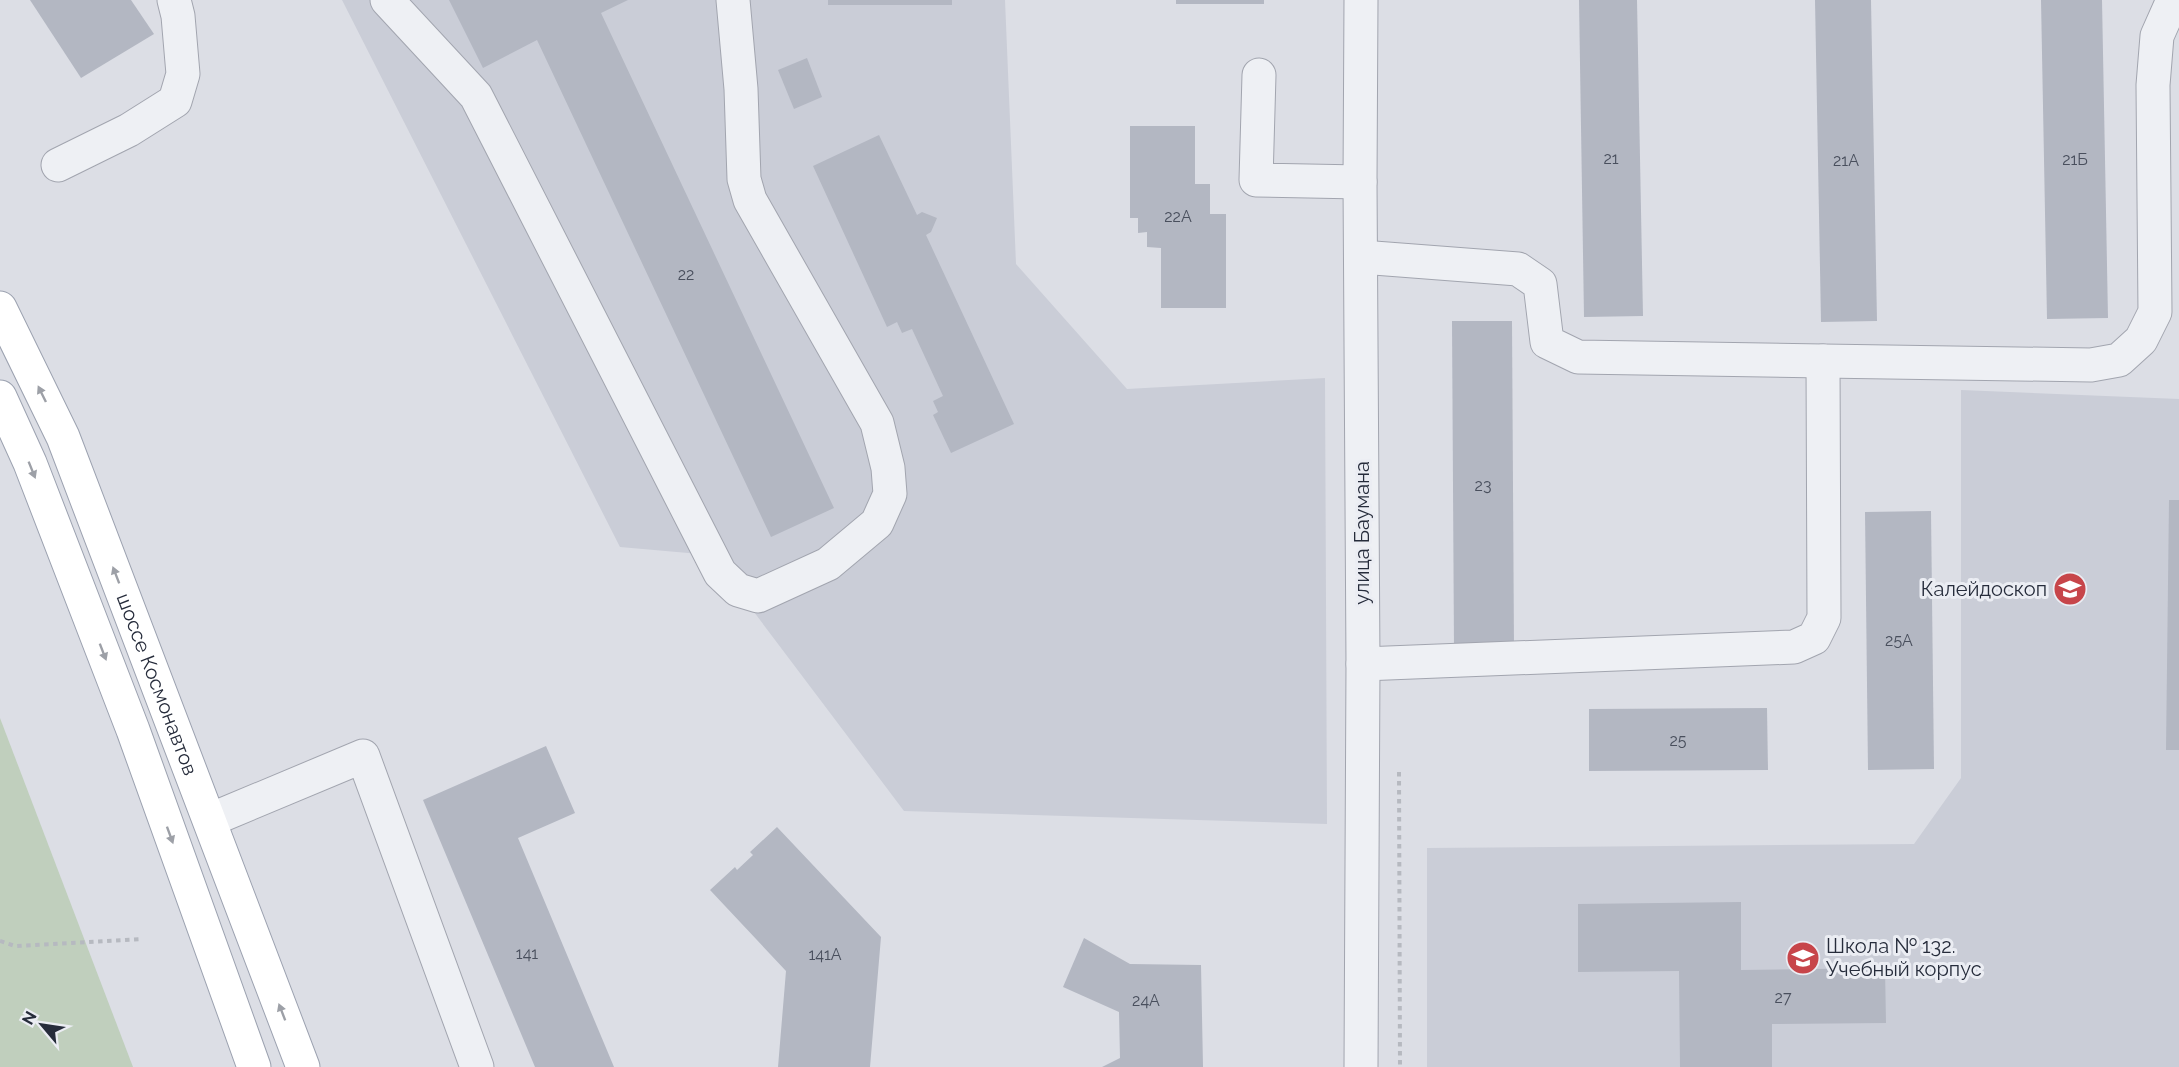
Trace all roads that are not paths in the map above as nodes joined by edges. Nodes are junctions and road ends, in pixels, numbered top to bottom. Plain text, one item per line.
1 (174, 0) edge
2 (387, 0) edge
3 (733, 0) edge
4 (1361, 0) edge
5 (2173, 0) edge
6 (1259, 75) dead end
7 (58, 165) dead end
8 (1360, 182) junction
9 (1361, 257) junction
10 (0, 308) edge
11 (1823, 361) junction
12 (0, 397) edge
13 (1363, 664) junction
14 (210, 820) junction
15 (254, 1067) edge
16 (303, 1067) edge
17 (477, 1067) edge
18 (1361, 1067) edge

1 - 7 street
2 - 3 street
4 - 8 street, улица Баумана
5 - 11 street
6 - 8 street
8 - 9 street, улица Баумана
9 - 11 street
9 - 13 street, улица Баумана
14 -> 10 main road, шоссе Космонавтов
11 - 13 street
12 -> 15 main road, шоссе Космонавтов
13 - 18 street, улица Баумана
16 -> 14 main road, шоссе Космонавтов
14 - 17 street

